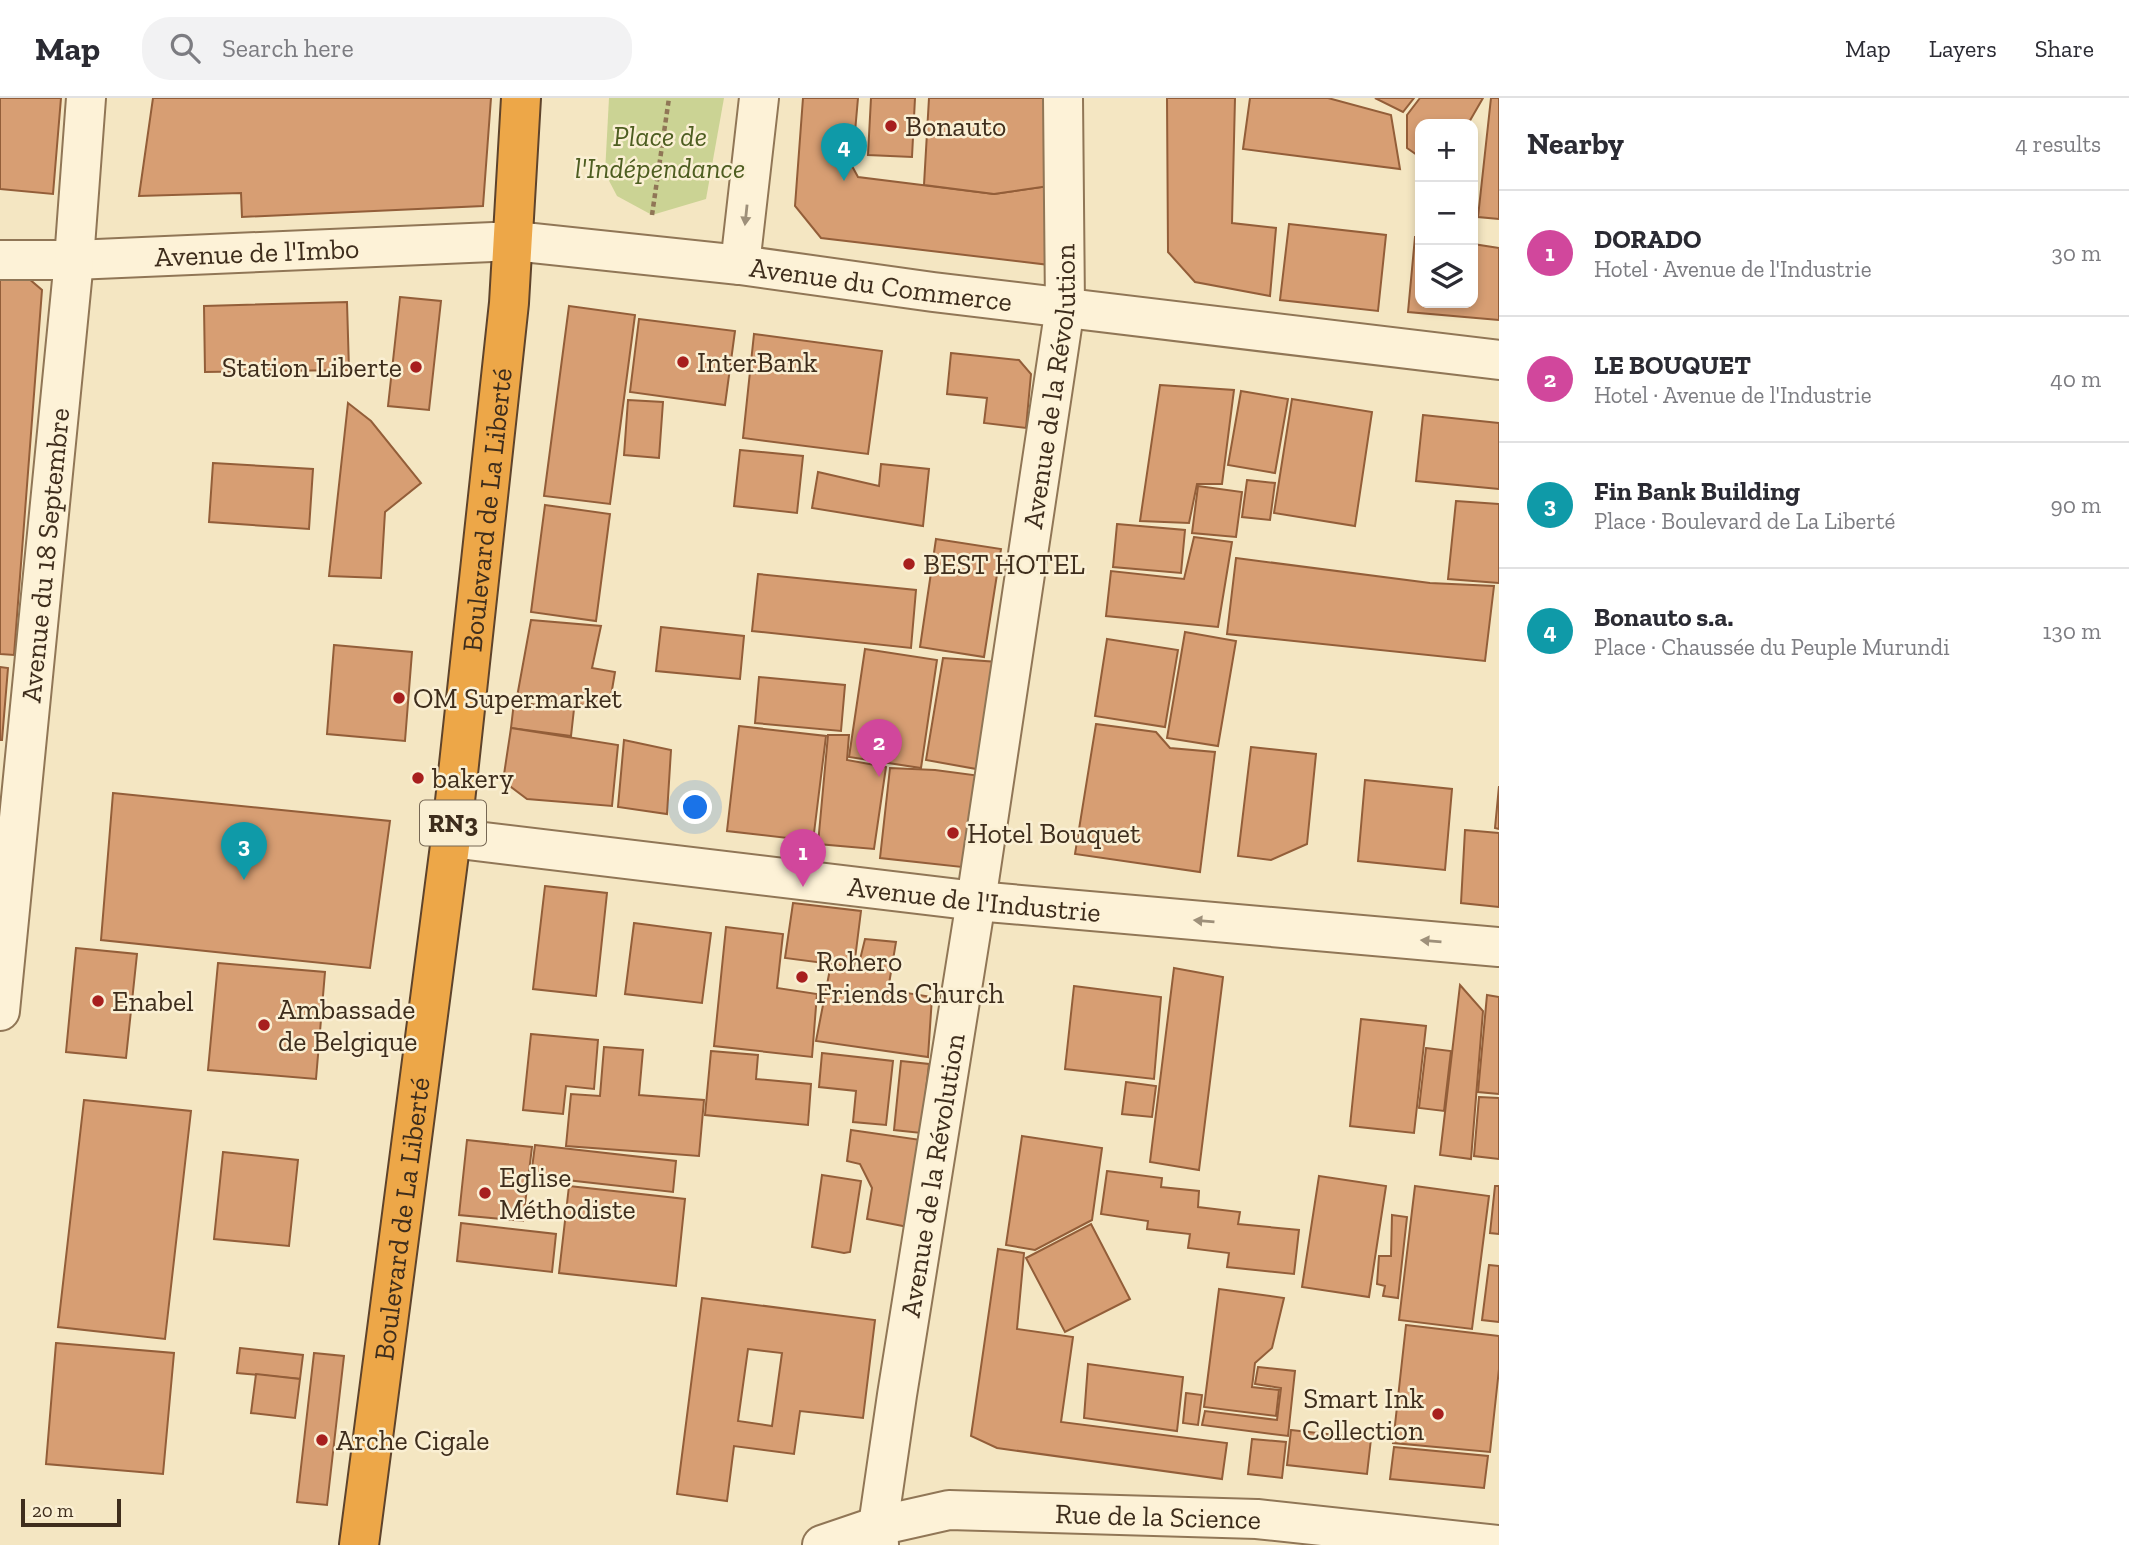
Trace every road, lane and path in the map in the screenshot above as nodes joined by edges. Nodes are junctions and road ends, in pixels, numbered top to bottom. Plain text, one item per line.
1 (86, 98) edge
2 (521, 98) edge
3 (669, 98) edge
4 (759, 98) edge
5 (1063, 98) edge
6 (652, 215) dead end
7 (514, 241) junction
8 (0, 260) edge
9 (74, 260) junction
10 (740, 265) junction
11 (1065, 307) junction
12 (1499, 360) edge
13 (451, 838) junction
14 (976, 901) junction
15 (1499, 947) edge
16 (0, 1011) edge
17 (878, 1536) edge
18 (359, 1545) edge
19 (822, 1545) edge
20 (1499, 1545) edge

1 - 9 street, Avenue du 18 Septembre
2 - 7 highway, Boulevard de La Liberté / RN3
3 - 6 path
4 -> 10 street
5 - 11 street, Avenue de la Révolution
7 - 9 street, Avenue de l'Imbo
7 - 10 street, Avenue du Commerce
7 - 13 highway, Boulevard de La Liberté / RN3
8 - 9 street, Avenue de l'Imbo
9 - 16 street, Avenue du 18 Septembre
10 - 11 street, Avenue du Commerce
11 - 12 street, Avenue du Commerce
11 - 14 street, Avenue de la Révolution
13 - 14 street, Avenue de l'Industrie
13 - 18 highway, Boulevard de La Liberté / RN3
15 -> 14 street, Avenue de l'Industrie
14 - 17 street, Avenue de la Révolution
17 - 19 street, Rue de la Science
17 - 20 street, Rue de la Science

